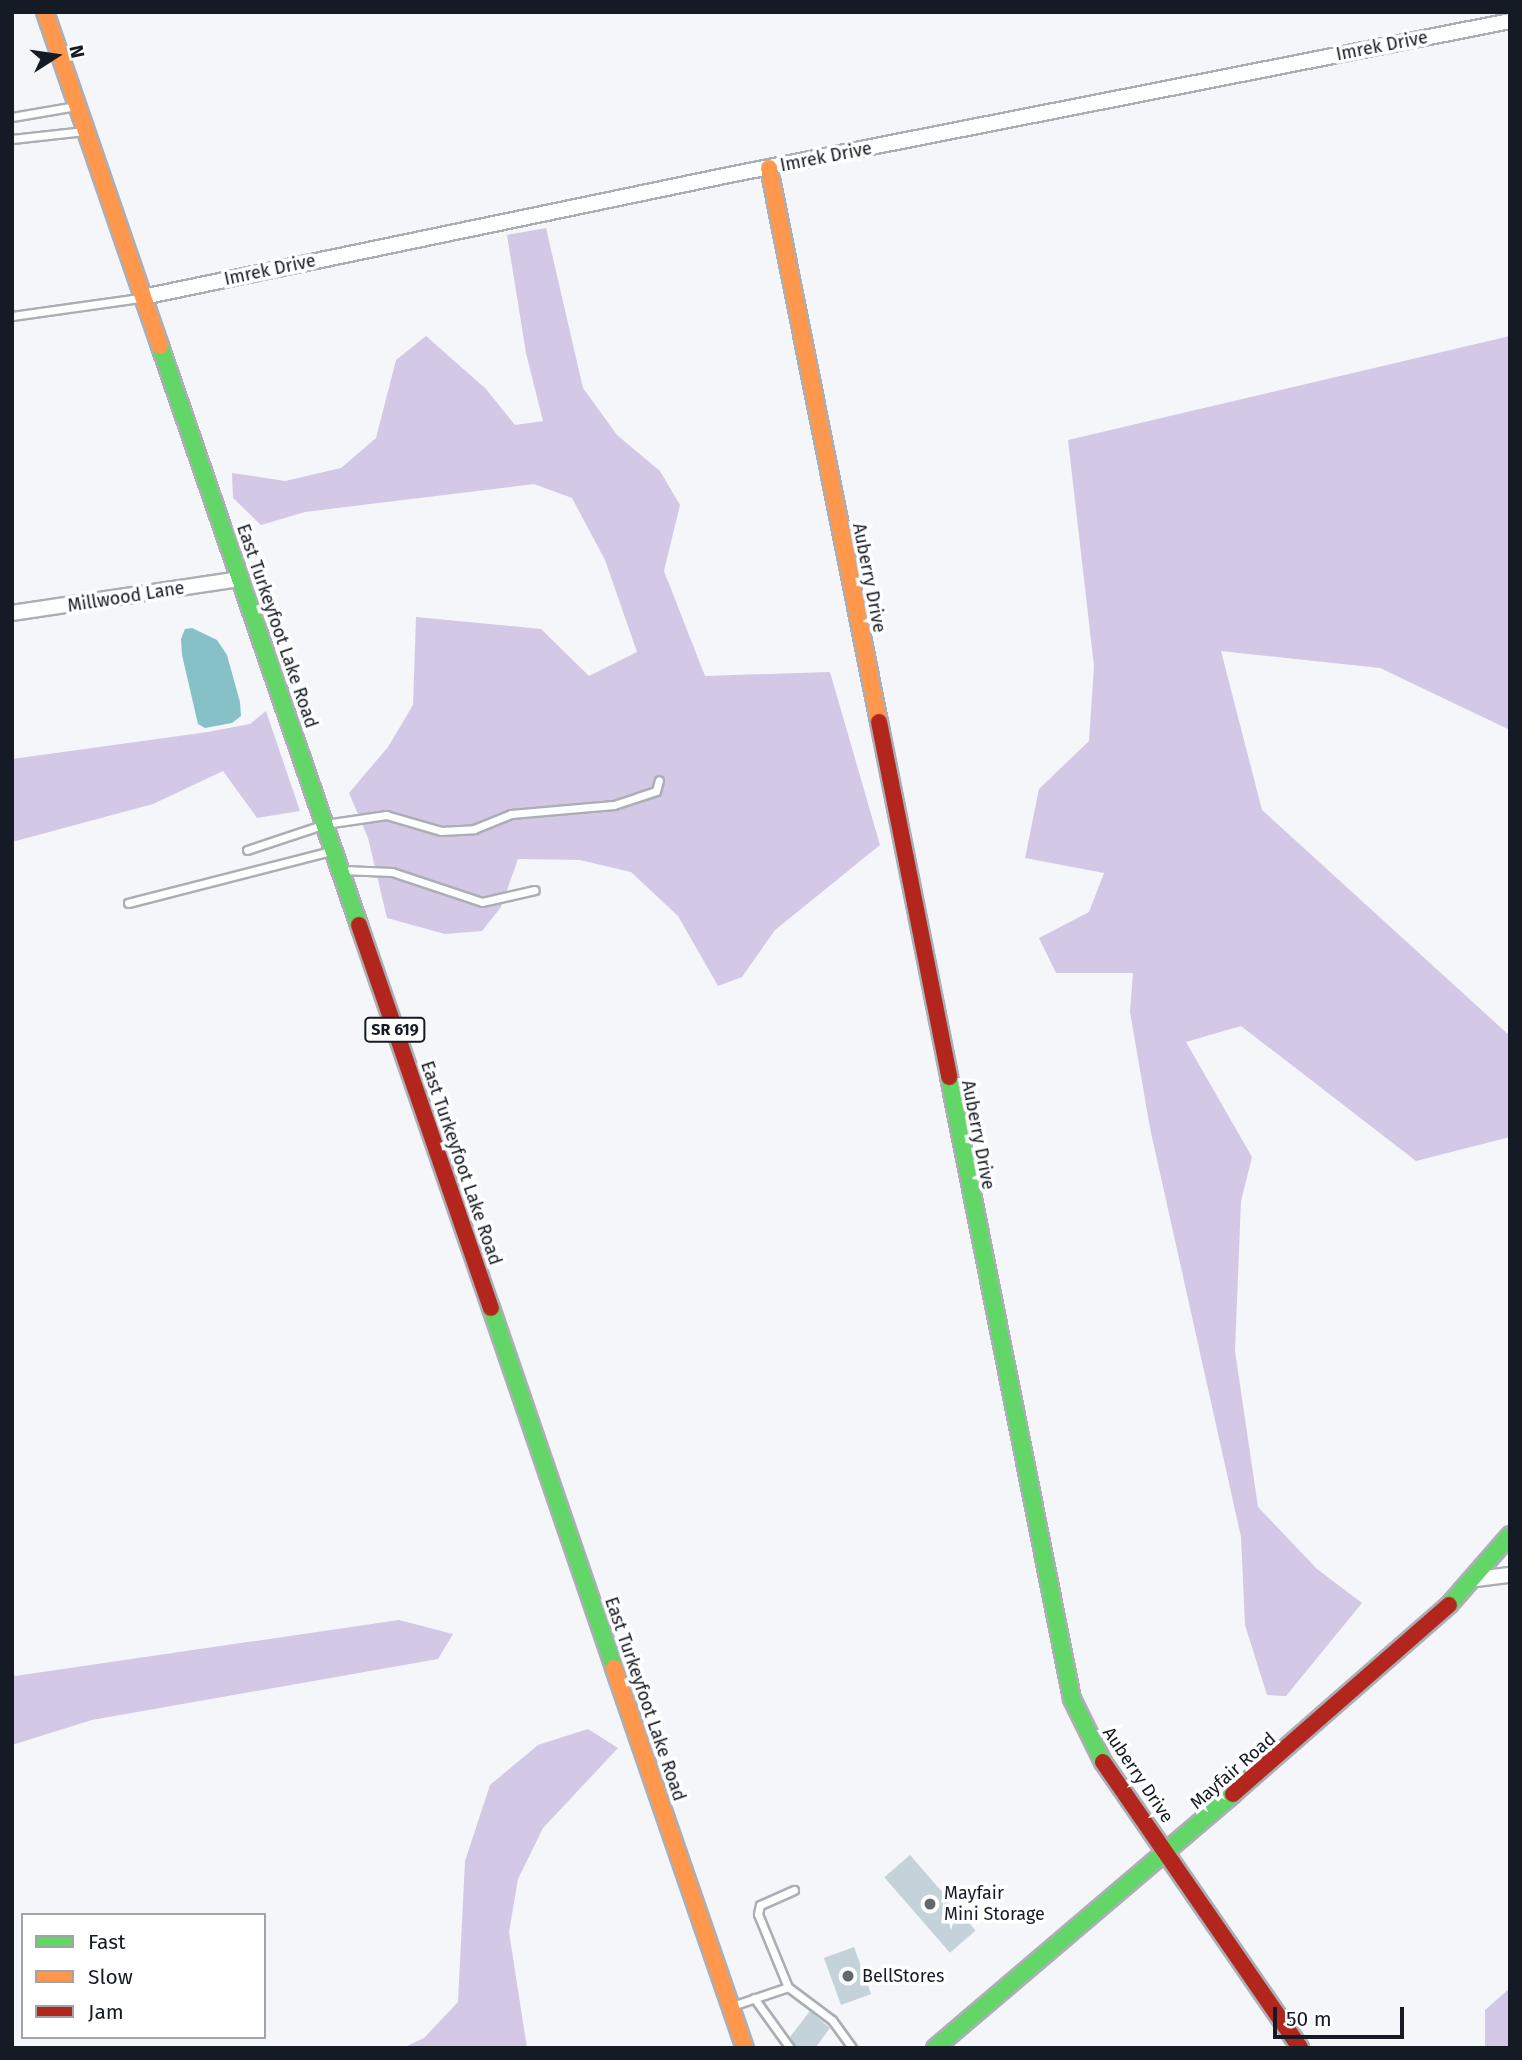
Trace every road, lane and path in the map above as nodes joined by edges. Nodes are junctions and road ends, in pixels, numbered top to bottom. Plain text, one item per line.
1 (45, 12) edge
2 (1510, 21) edge
3 (77, 106) junction
4 (12, 117) edge
5 (86, 131) junction
6 (12, 139) edge
7 (769, 168) junction
8 (143, 297) junction
9 (12, 316) edge
10 (240, 579) junction
11 (12, 613) edge
12 (659, 780) dead end
13 (325, 824) junction
14 (247, 850) dead end
15 (334, 850) junction
16 (341, 870) junction
17 (535, 890) dead end
18 (128, 903) dead end
19 (1510, 1535) edge
20 (1510, 1575) edge
21 (1476, 1579) junction
22 (1168, 1854) junction
23 (794, 1890) dead end
24 (788, 1987) junction
25 (754, 1998) junction
26 (731, 2007) junction
27 (745, 2048) edge
28 (790, 2048) edge
29 (852, 2048) edge
30 (935, 2048) edge
31 (1300, 2048) edge

1 - 3 street, East Turkeyfoot Lake Road / SR 619
2 - 7 street, Imrek Drive
3 - 4 lane
3 - 5 street, East Turkeyfoot Lake Road / SR 619
5 - 6 lane
5 - 8 street, East Turkeyfoot Lake Road / SR 619
7 - 8 street, Imrek Drive
7 - 22 street, Auberry Drive
8 - 9 lane
8 - 10 street, East Turkeyfoot Lake Road / SR 619
10 - 11 street, Millwood Lane
10 - 13 street, East Turkeyfoot Lake Road / SR 619
12 - 13 lane
13 - 14 lane
13 - 15 street, East Turkeyfoot Lake Road / SR 619
15 - 16 street, East Turkeyfoot Lake Road / SR 619
15 - 18 lane
16 - 17 lane
16 - 26 street, East Turkeyfoot Lake Road / SR 619
19 - 21 street, Mayfair Road
20 - 21 street
21 - 22 street, Mayfair Road
22 - 30 street, Mayfair Road
22 - 31 street, Auberry Drive
23 - 24 lane
24 - 25 lane
24 - 29 lane
25 - 26 lane
25 - 28 lane
26 - 27 street, East Turkeyfoot Lake Road / SR 619

